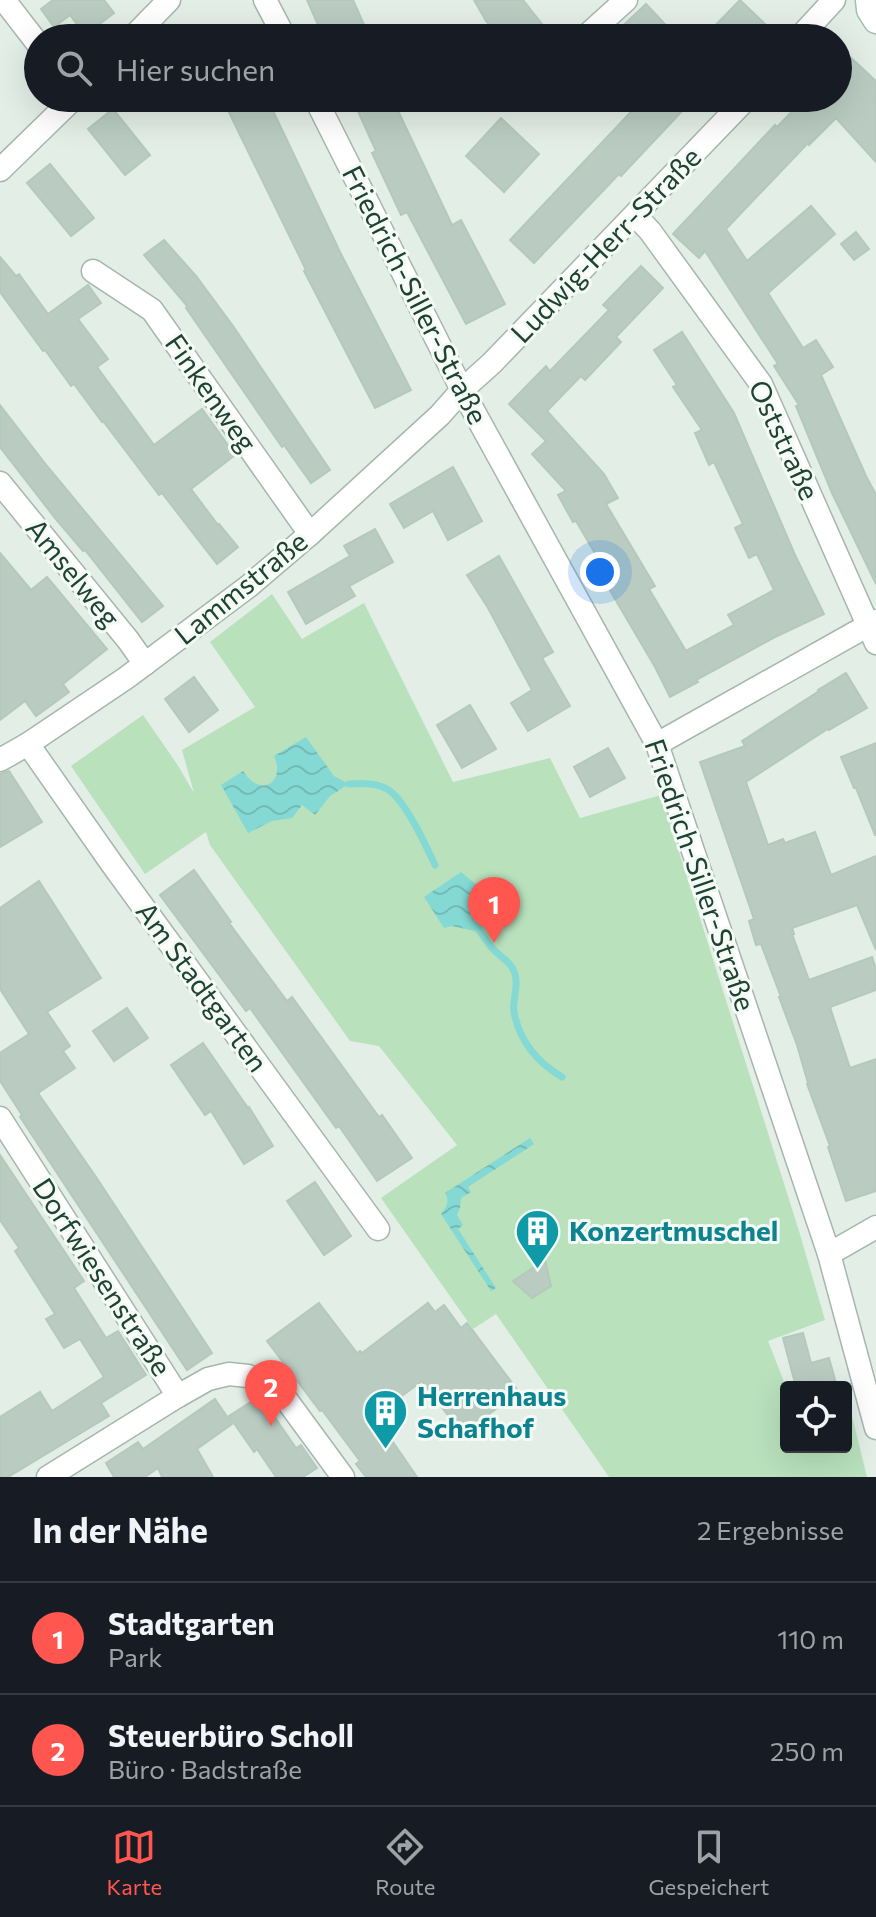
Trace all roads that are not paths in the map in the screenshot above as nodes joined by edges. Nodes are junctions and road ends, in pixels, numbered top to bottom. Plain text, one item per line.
1 (4, 0) edge
2 (169, 0) edge
3 (265, 0) edge
4 (626, 0) edge
5 (834, 0) edge
6 (868, 0) edge
7 (876, 21) edge
8 (146, 24) edge
9 (278, 24) edge
10 (599, 24) edge
11 (812, 24) edge
12 (24, 26) edge
13 (60, 112) edge
14 (322, 112) edge
15 (734, 112) edge
16 (0, 170) edge
17 (635, 215) junction
18 (93, 271) dead end
19 (462, 390) junction
20 (0, 483) edge
21 (310, 534) junction
22 (873, 630) edge
23 (145, 664) junction
24 (28, 744) junction
25 (657, 744) junction
26 (0, 760) edge
27 (0, 1118) edge
28 (876, 1227) edge
29 (378, 1229) dead end
30 (829, 1254) junction
31 (178, 1396) junction
32 (876, 1428) edge
33 (48, 1477) edge
34 (343, 1477) edge

1 - 12 street
2 - 8 street
3 - 9 street
4 - 10 street
5 - 11 street
6 - 7 street
13 - 16 street
14 - 19 street, Friedrich-Siller-Straße
15 - 17 street, Ludwig-Herr-Straße
17 - 19 street, Ludwig-Herr-Straße
17 - 22 street, Oststraße
18 - 21 street, Finkenweg
19 - 21 street, Lammstraße
19 - 25 street, Friedrich-Siller-Straße
20 - 23 street, Amselweg
21 - 23 street, Lammstraße
22 - 25 street
23 - 24 street, Lammstraße
24 - 26 street, Lammstraße
24 - 29 street, Am Stadtgarten
25 - 30 street, Friedrich-Siller-Straße
27 - 31 street, Dorfwiesenstraße
28 - 30 street
30 - 32 street, Friedrich-Siller-Straße
31 - 33 street
31 - 34 street

